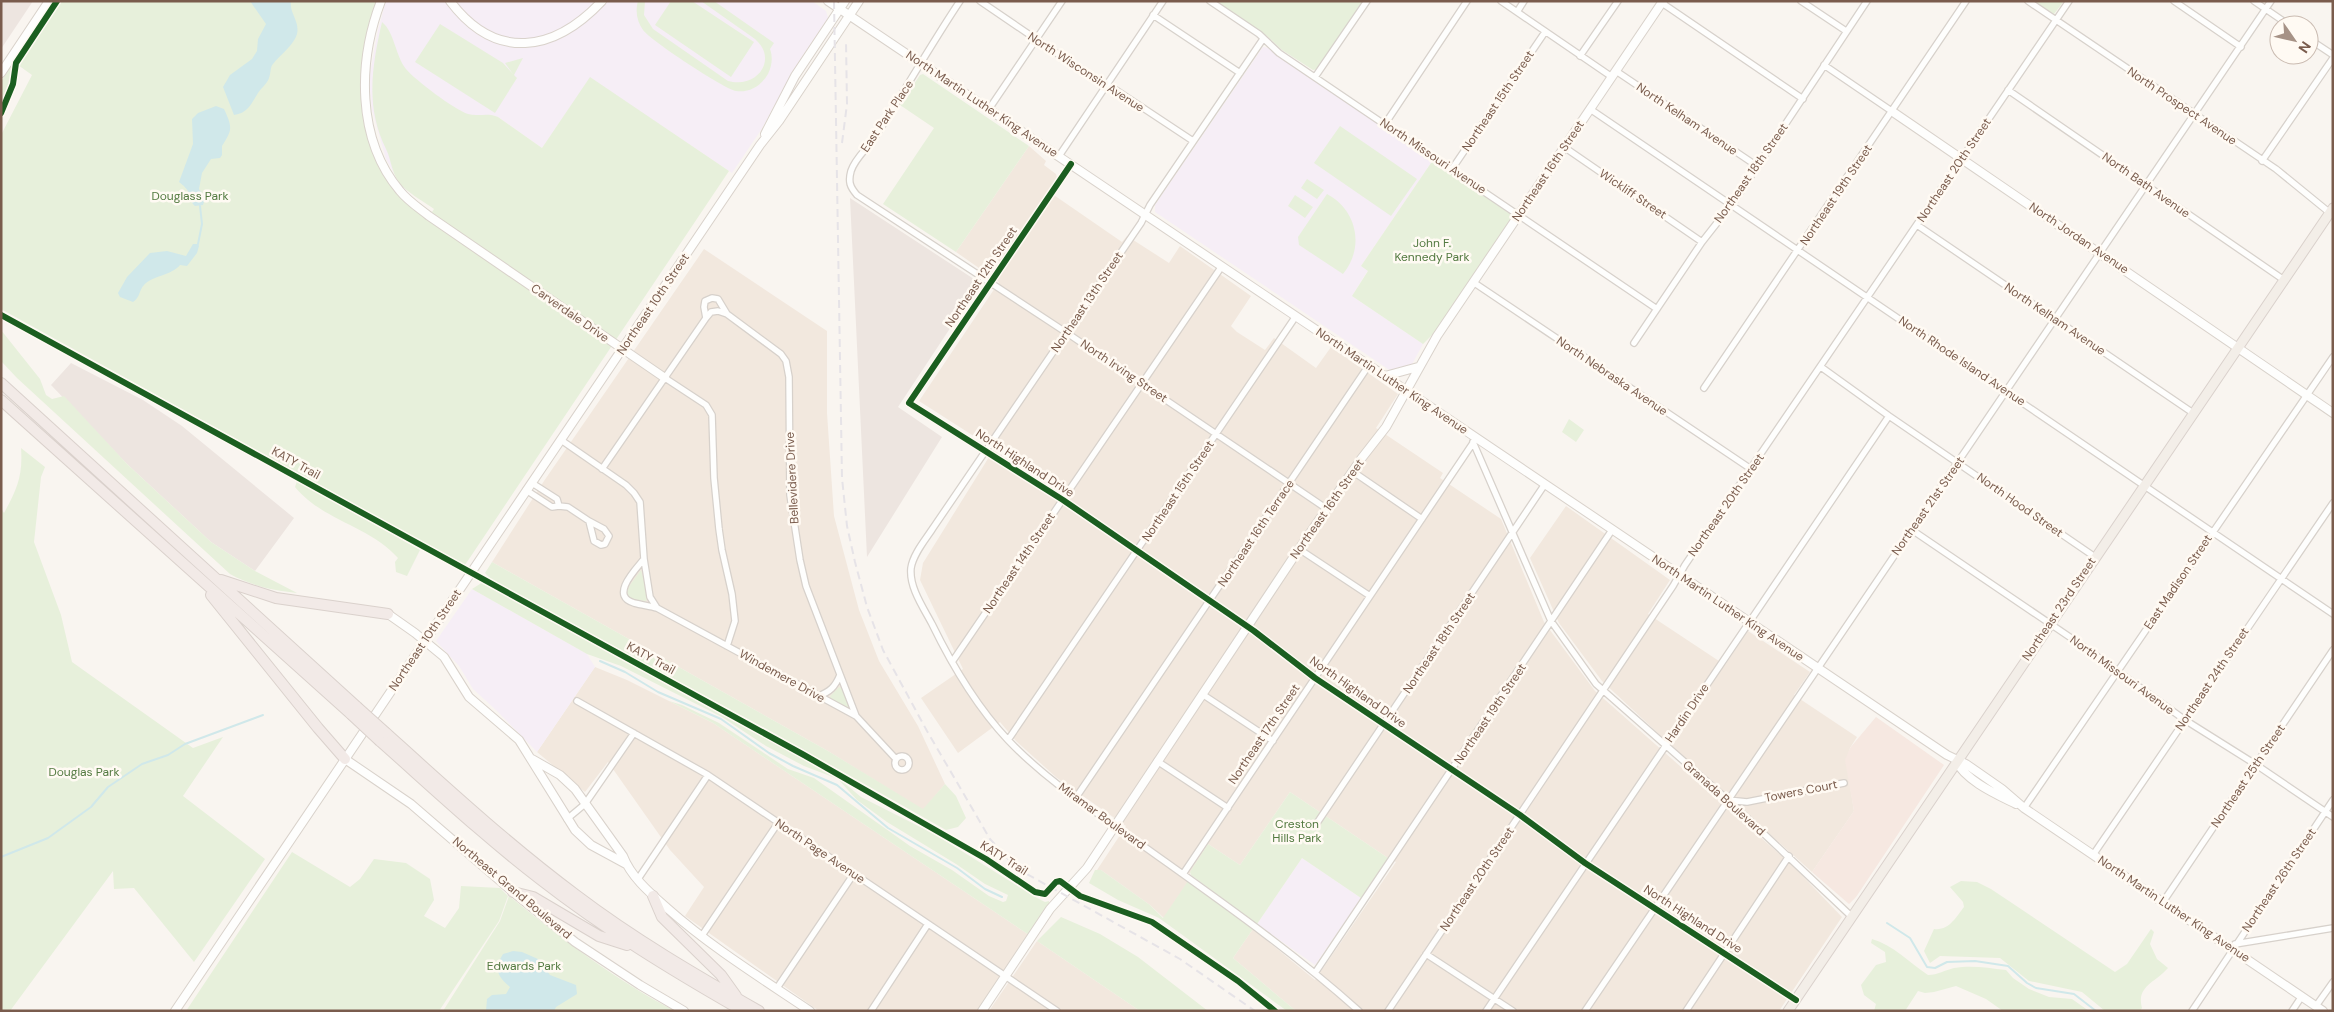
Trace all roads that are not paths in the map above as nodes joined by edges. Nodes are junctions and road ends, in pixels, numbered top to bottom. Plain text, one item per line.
1 (49, 1) edge
2 (381, 1) edge
3 (450, 1) edge
4 (602, 1) edge
5 (828, 1) edge
6 (845, 1) edge
7 (859, 1) edge
8 (960, 1) edge
9 (980, 1) edge
10 (1062, 1) edge
11 (1163, 1) edge
12 (1210, 1) edge
13 (1367, 1) edge
14 (1467, 1) edge
15 (1502, 1) edge
16 (1524, 1) edge
17 (1618, 1) edge
18 (1801, 1) edge
19 (1867, 1) edge
20 (1966, 1) edge
21 (2028, 1) edge
22 (2069, 1) edge
23 (2174, 1) edge
24 (2254, 1) edge
25 (2271, 1) edge
26 (1663, 2) edge
27 (840, 9) junction
28 (2266, 9) junction
29 (1517, 12) junction
30 (1153, 15) junction
31 (2275, 15) edge
32 (850, 16) junction
33 (2056, 20) junction
34 (1846, 31) junction
35 (1545, 32) junction
36 (1263, 39) junction
37 (1036, 40) junction
38 (2319, 46) edge
39 (2241, 47) junction
40 (1580, 56) junction
41 (2333, 56) edge
42 (921, 63) junction
43 (1824, 65) junction
44 (1, 72) edge
45 (1240, 73) junction
46 (1614, 74) junction
47 (1316, 77) junction
48 (1106, 85) junction
49 (2008, 90) junction
50 (1803, 99) junction
51 (989, 109) junction
52 (1590, 109) junction
53 (1893, 112) junction
54 (2194, 114) junction
55 (1385, 124) junction
56 (1193, 141) junction
57 (760, 145) junction
58 (1564, 147) junction
59 (1059, 156) junction
60 (1962, 158) junction
61 (2262, 160) junction
62 (1071, 164) junction
63 (1757, 166) junction
64 (1452, 169) junction
65 (849, 182) joint
66 (2146, 185) junction
67 (1730, 205) junction
68 (2332, 212) edge
69 (1145, 214) junction
70 (1519, 214) junction
71 (1917, 225) junction
72 (1702, 242) junction
73 (1798, 251) junction
74 (2100, 253) junction
75 (1222, 266) junction
76 (2284, 280) junction
77 (992, 282) junction
78 (1473, 282) junction
79 (1867, 297) junction
80 (1657, 309) junction
81 (726, 314) junction
82 (1296, 316) junction
83 (706, 318) junction
84 (2055, 319) junction
85 (1067, 333) junction
86 (1634, 343) dead end
87 (2238, 347) junction
88 (623, 349) junction
89 (2333, 357) edge
90 (1368, 365) junction
91 (1418, 367) junction
92 (1821, 367) junction
93 (1, 376) edge
94 (1385, 376) junction
95 (665, 378) junction
96 (1, 383) edge
97 (1142, 384) junction
98 (1704, 388) dead end
99 (1406, 390) junction
100 (2006, 391) junction
101 (2307, 395) junction
102 (1, 400) edge
103 (908, 403) joint
104 (30, 409) junction
105 (2333, 413) edge
106 (2193, 414) junction
107 (1889, 416) junction
108 (1216, 434) junction
109 (560, 440) junction
110 (1475, 440) junction
111 (985, 450) junction
112 (1959, 462) junction
113 (602, 469) junction
114 (1751, 470) junction
115 (1352, 472) junction
116 (532, 483) junction
117 (1289, 483) junction
118 (1545, 484) junction
119 (2144, 485) junction
120 (526, 490) junction
121 (1063, 500) junction
122 (2333, 504) edge
123 (559, 506) junction
124 (1326, 509) junction
125 (1422, 519) junction
126 (589, 521) dead end
127 (1612, 530) junction
128 (1912, 530) junction
129 (2212, 532) junction
130 (1512, 533) junction
131 (1300, 549) junction
132 (1138, 551) junction
133 (2095, 557) junction
134 (644, 559) junction
135 (912, 566) joint
136 (1680, 575) junction
137 (198, 576) junction
138 (215, 578) junction
139 (2280, 578) junction
140 (1370, 596) junction
141 (1210, 601) junction
142 (657, 608) junction
143 (388, 614) joint
144 (2333, 614) edge
145 (1551, 621) junction
146 (1749, 622) junction
147 (2050, 623) junction
148 (1247, 626) junction
149 (424, 641) junction
150 (726, 646) junction
151 (2333, 650) edge
152 (952, 662) junction
153 (1817, 668) junction
154 (2117, 672) junction
155 (840, 675) junction
156 (1315, 678) junction
157 (1603, 691) junction
158 (1202, 694) junction
159 (818, 696) junction
160 (577, 701) dead end
161 (354, 710) junction
162 (856, 716) junction
163 (2185, 720) junction
164 (1384, 724) junction
165 (634, 733) junction
166 (383, 737) junction
167 (1008, 740) junction
168 (1273, 741) junction
169 (1666, 746) junction
170 (532, 758) junction
171 (896, 758) dead end
172 (345, 759) junction
173 (1157, 761) junction
174 (1956, 761) junction
175 (2255, 764) junction
176 (1452, 770) junction
177 (708, 775) junction
178 (1844, 783) dead end
179 (1075, 799) junction
180 (1728, 800) junction
181 (2333, 800) edge
182 (585, 804) junction
183 (1228, 808) junction
184 (2024, 808) junction
185 (2324, 812) junction
186 (1520, 815) junction
187 (2333, 817) edge
188 (567, 820) junction
189 (778, 823) junction
190 (1115, 826) junction
191 (1315, 826) dead end
192 (2093, 855) junction
193 (1789, 856) junction
194 (1585, 863) junction
195 (626, 864) junction
196 (853, 874) junction
197 (1183, 874) junction
198 (638, 879) junction
199 (513, 892) junction
200 (653, 896) junction
201 (2163, 902) junction
202 (1654, 908) junction
203 (1851, 916) junction
204 (928, 924) junction
205 (2333, 928) edge
206 (701, 937) junction
207 (2234, 947) junction
208 (640, 949) junction
209 (1725, 953) junction
210 (1426, 954) junction
211 (1316, 972) junction
212 (1006, 976) junction
213 (2333, 982) edge
214 (777, 988) junction
215 (2302, 996) junction
216 (1495, 998) junction
217 (738, 999) junction
218 (1796, 1000) junction
219 (2320, 1008) edge
220 (175, 1011) edge
221 (684, 1011) edge
222 (743, 1011) edge
223 (759, 1011) edge
224 (810, 1011) edge
225 (872, 1011) edge
226 (982, 1011) edge
227 (1057, 1011) edge
228 (1359, 1011) edge
229 (1388, 1011) edge
230 (1486, 1011) edge
231 (1513, 1011) edge
232 (1585, 1011) edge
233 (1686, 1011) edge
234 (1788, 1011) edge
235 (2192, 1011) edge
236 (2292, 1011) edge

1 - 44 main road
2 - 88 main road, Carverdale Drive
3 - 4 main road
5 - 27 main road, North Martin Luther King Avenue
6 - 27 main road, Northeast 10th Street
7 - 32 main road, Northeast 10th Street
8 - 42 street, East Park Place
9 - 37 street, North Wisconsin Avenue
10 - 37 street
11 - 30 street
12 - 36 street, North Missouri Avenue
13 - 47 street
14 - 55 street
15 - 29 street, North Kelham Avenue
16 - 29 street
17 - 40 street
18 - 34 street
19 - 34 street, Northeast 18th Street
20 - 53 street, Northeast 19th Street
21 - 33 street, North Prospect Avenue
22 - 33 street, Northeast 20th Street
23 - 39 street
24 - 28 street
25 - 28 street, Northeast 21st Street
26 - 46 main road, Northeast 16th Street
26 - 50 street
27 - 32 main road, North Martin Luther King Avenue
27 - 57 main road, Northeast 10th Street
28 - 31 street
28 - 39 street, Northeast 21st Street
29 - 35 street, North Kelham Avenue
30 - 45 street
30 - 48 street
32 - 42 main road, North Martin Luther King Avenue
32 - 57 main road, Northeast 10th Street
33 - 49 street, Northeast 20th Street
33 - 54 street, North Prospect Avenue
34 - 43 street, Northeast 18th Street
35 - 40 street, North Kelham Avenue
35 - 64 street, Northeast 15th Street
36 - 45 street, Northeast 13th Street
36 - 47 street, North Missouri Avenue
37 - 48 street, North Wisconsin Avenue
37 - 51 street
38 - 41 street
39 - 54 street, Northeast 21st Street
40 - 46 street, North Kelham Avenue
41 - 61 street
42 - 51 main road, North Martin Luther King Avenue
42 - 65 street, East Park Place
43 - 50 street, Northeast 18th Street
43 - 53 street, North Jordan Avenue
45 - 56 street, Northeast 13th Street
46 - 52 main road, Northeast 16th Street
46 - 63 street, North Kelham Avenue
47 - 55 street, North Missouri Avenue
48 - 56 street, North Wisconsin Avenue
48 - 59 street
49 - 60 street, Northeast 20th Street
49 - 66 street, North Bath Avenue
50 - 63 street, Northeast 18th Street
51 - 59 main road, North Martin Luther King Avenue
52 - 58 main road, Northeast 16th Street
52 - 67 street, North Rhode Island Avenue
53 - 60 main road, North Jordan Avenue
53 - 73 street, Northeast 19th Street
54 - 61 street, North Prospect Avenue
54 - 66 street, Northeast 21st Street
55 - 64 street, North Missouri Avenue
56 - 69 street, Northeast 13th Street
57 - 88 main road, Northeast 10th Street
58 - 70 main road, Northeast 16th Street
58 - 72 street, Wickliff Street
59 - 62 main road, North Martin Luther King Avenue
60 - 71 street, Northeast 20th Street
60 - 74 main road, North Jordan Avenue
61 - 68 street, North Prospect Avenue
62 - 69 main road, North Martin Luther King Avenue
62 - 77 street, Northeast 12th Street
63 - 67 street, Northeast 18th Street
64 - 70 street, North Missouri Avenue
65 - 77 street, North Irving Street
66 - 74 street, Northeast 21st Street
66 - 76 street, North Bath Avenue
67 - 72 street, Northeast 18th Street
67 - 73 street, North Rhode Island Avenue
68 - 76 main road, Northeast 23rd Street
69 - 75 main road, North Martin Luther King Avenue
69 - 85 street, Northeast 13th Street
70 - 78 main road, Northeast 16th Street
70 - 80 street, North Missouri Avenue
71 - 79 street, Northeast 20th Street
71 - 84 street, North Kelham Avenue
72 - 80 street, Northeast 18th Street
73 - 79 street, North Rhode Island Avenue
73 - 98 street, Northeast 19th Street
74 - 84 street, Northeast 21st Street
74 - 87 main road, North Jordan Avenue
75 - 82 main road, North Martin Luther King Avenue
75 - 97 street, Northeast 14th Street
76 - 87 main road, Northeast 23rd Street
77 - 85 street, North Irving Street
77 - 103 street, Northeast 12th Street
78 - 91 main road, Northeast 16th Street
78 - 114 street, North Nebraska Avenue
79 - 92 street, Northeast 20th Street
79 - 100 street, North Rhode Island Avenue
80 - 86 street, Northeast 18th Street
81 - 83 street
81 - 83 street, Bellevidere Drive
81 - 155 street, Bellevidere Drive
82 - 90 main road, North Martin Luther King Avenue
82 - 108 street, Northeast 15th Street
83 - 95 street
84 - 100 street, Northeast 21st Street
84 - 106 street, North Kelham Avenue
85 - 97 street, North Irving Street
85 - 111 street, Northeast 13th Street
87 - 101 main road, North Jordan Avenue
87 - 106 main road, Northeast 23rd Street
88 - 95 main road, Carverdale Drive
88 - 109 main road, Northeast 10th Street
89 - 101 street, East Madison Street
90 - 94 main road, North Martin Luther King Avenue
90 - 117 street, Northeast 16th Terrace
91 - 94 main road
91 - 99 main road, Northeast 16th Street
92 - 107 street, North Hood Street
92 - 114 street, Northeast 20th Street
93 - 104 highway
94 - 99 main road, North Martin Luther King Avenue
95 - 113 street
95 - 150 street, Carverdale Drive
96 - 104 highway
97 - 108 street, North Irving Street
97 - 121 street, Northeast 14th Street
99 - 110 main road, North Martin Luther King Avenue
99 - 115 main road, Northeast 16th Street
100 - 112 street, Northeast 21st Street
100 - 119 street, North Rhode Island Avenue
101 - 105 main road, North Jordan Avenue
101 - 129 street, East Madison Street
102 - 137 highway
103 - 111 street, North Highland Drive
104 - 138 highway
106 - 119 main road, Northeast 23rd Street
107 - 112 street, North Hood Street
107 - 146 street, Hardin Drive
108 - 117 street, North Irving Street
108 - 132 street, Northeast 15th Street
109 - 113 street
109 - 116 main road, Northeast 10th Street
110 - 118 main road, North Martin Luther King Avenue
110 - 125 street, Northeast 17th Street
110 - 130 street, Granada Boulevard
111 - 121 street, North Highland Drive
111 - 135 street, Northeast 13th Street
112 - 128 street, Northeast 21st Street
112 - 133 street, North Hood Street
113 - 134 street
114 - 136 street, Northeast 20th Street
115 - 124 main road, Northeast 16th Street
115 - 125 street
116 - 120 main road, Northeast 10th Street
116 - 123 street
117 - 124 street, North Irving Street
117 - 141 street, Northeast 16th Terrace
118 - 127 main road, North Martin Luther King Avenue
118 - 130 street, Northeast 18th Street
119 - 129 street, North Rhode Island Avenue
119 - 133 main road, Northeast 23rd Street
120 - 123 street
120 - 149 main road, Northeast 10th Street
121 - 132 street, North Highland Drive
121 - 152 street, Northeast 14th Street
122 - 139 street, Northeast 24th Street
123 - 126 street
124 - 131 main road, Northeast 16th Street
125 - 140 street, Northeast 17th Street
127 - 136 main road, North Martin Luther King Avenue
127 - 145 street, Northeast 19th Street
128 - 147 street, North Missouri Avenue
128 - 153 street, Northeast 21st Street
129 - 139 street, North Rhode Island Avenue
129 - 154 street, East Madison Street
130 - 145 street, Granada Boulevard
130 - 164 street, Northeast 18th Street
131 - 140 street
131 - 148 main road, Northeast 16th Street
132 - 141 street, North Highland Drive
132 - 167 street, Northeast 15th Street
133 - 147 main road, Northeast 23rd Street
134 - 142 street
134 - 142 street, Windemere Drive
135 - 152 street, Miramar Boulevard
136 - 146 main road, North Martin Luther King Avenue
136 - 157 street, Northeast 20th Street
137 - 161 highway
137 - 172 highway
138 - 143 highway
138 - 161 highway
139 - 144 street, North Rhode Island Avenue
139 - 163 street, Northeast 24th Street
140 - 156 street, Northeast 17th Street
141 - 148 street, North Highland Drive
141 - 179 street, Northeast 16th Terrace
142 - 150 street, Windemere Drive
143 - 149 main road
145 - 157 street, Granada Boulevard
145 - 176 street, Northeast 19th Street
146 - 153 main road, North Martin Luther King Avenue
146 - 169 street, Hardin Drive
147 - 154 street, North Missouri Avenue
147 - 174 main road, Northeast 23rd Street
148 - 156 street, North Highland Drive
148 - 158 main road, Northeast 16th Street
149 - 170 main road
149 - 172 main road, Northeast 10th Street
150 - 159 street, Windemere Drive
151 - 175 street, Northeast 25th Street
152 - 167 street, Miramar Boulevard
153 - 174 main road, North Martin Luther King Avenue
153 - 180 street, Northeast 21st Street
154 - 163 street, North Missouri Avenue
154 - 184 street, East Madison Street
155 - 159 street
155 - 162 street, Bellevidere Drive
156 - 164 street, North Highland Drive
156 - 168 street, Northeast 17th Street
157 - 169 street, Granada Boulevard
157 - 186 street, Northeast 20th Street
158 - 168 street
158 - 173 main road, Northeast 16th Street
159 - 162 street, Windemere Drive
160 - 165 street, North Page Avenue
161 - 166 highway, bridge
162 - 171 street, Windemere Drive
163 - 175 street, North Missouri Avenue
163 - 192 street, Northeast 24th Street
164 - 176 street, North Highland Drive
164 - 191 street, Northeast 18th Street
165 - 177 street, North Page Avenue
165 - 182 street
166 - 208 highway
166 - 217 highway
167 - 179 street, Miramar Boulevard
168 - 183 street, Northeast 17th Street
169 - 180 street, Granada Boulevard
169 - 194 street, Hardin Drive
170 - 182 main road
170 - 188 main road
172 - 199 main road, Northeast Grand Boulevard
172 - 220 main road, Northeast 10th Street
173 - 183 street
173 - 190 main road, Northeast 16th Street
174 - 184 main road, North Martin Luther King Avenue
174 - 203 main road, Northeast 23rd Street
175 - 185 street, North Missouri Avenue
175 - 201 street, Northeast 25th Street
176 - 186 street, North Highland Drive
176 - 211 street, Northeast 19th Street
177 - 189 street, North Page Avenue
177 - 198 street
178 - 180 street, Towers Court
179 - 190 street, Miramar Boulevard
180 - 193 street, Granada Boulevard
180 - 202 street, Northeast 21st Street
181 - 185 street, Northeast 26th Street
182 - 188 street
182 - 195 main road
183 - 197 street, Northeast 17th Street
184 - 192 main road, North Martin Luther King Avenue
185 - 187 street, North Missouri Avenue
185 - 207 street, Northeast 26th Street
186 - 194 street, North Highland Drive
186 - 210 street, Northeast 20th Street
188 - 195 main road
189 - 196 street, North Page Avenue
189 - 206 street
190 - 197 street, Miramar Boulevard
190 - 212 main road, Northeast 16th Street
192 - 201 main road, North Martin Luther King Avenue
193 - 203 street, Granada Boulevard
193 - 209 street
194 - 202 street, North Highland Drive
194 - 216 street, Hardin Drive
195 - 198 main road
196 - 204 street, North Page Avenue
196 - 214 street
197 - 211 street, Miramar Boulevard
198 - 200 main road
199 - 208 highway
199 - 221 main road, Northeast Grand Boulevard
200 - 206 main road
200 - 217 highway
201 - 207 main road, North Martin Luther King Avenue
202 - 209 street, North Highland Drive
202 - 232 street, Northeast 21st Street
203 - 218 main road, Northeast 23rd Street
204 - 212 street, North Page Avenue
204 - 225 street
205 - 207 street
206 - 214 main road
207 - 215 main road, North Martin Luther King Avenue
207 - 235 street, Northeast 26th Street
208 - 222 highway
209 - 218 street, North Highland Drive
209 - 233 street
210 - 216 street
210 - 229 street, Northeast 20th Street
211 - 228 street, Miramar Boulevard
212 - 226 main road, Northeast 16th Street
212 - 227 street, North Page Avenue
213 - 219 street
214 - 224 main road
215 - 219 main road, North Martin Luther King Avenue
215 - 236 street
216 - 230 street, Hardin Drive
216 - 231 street
217 - 223 highway
218 - 234 main road, Northeast 23rd Street

